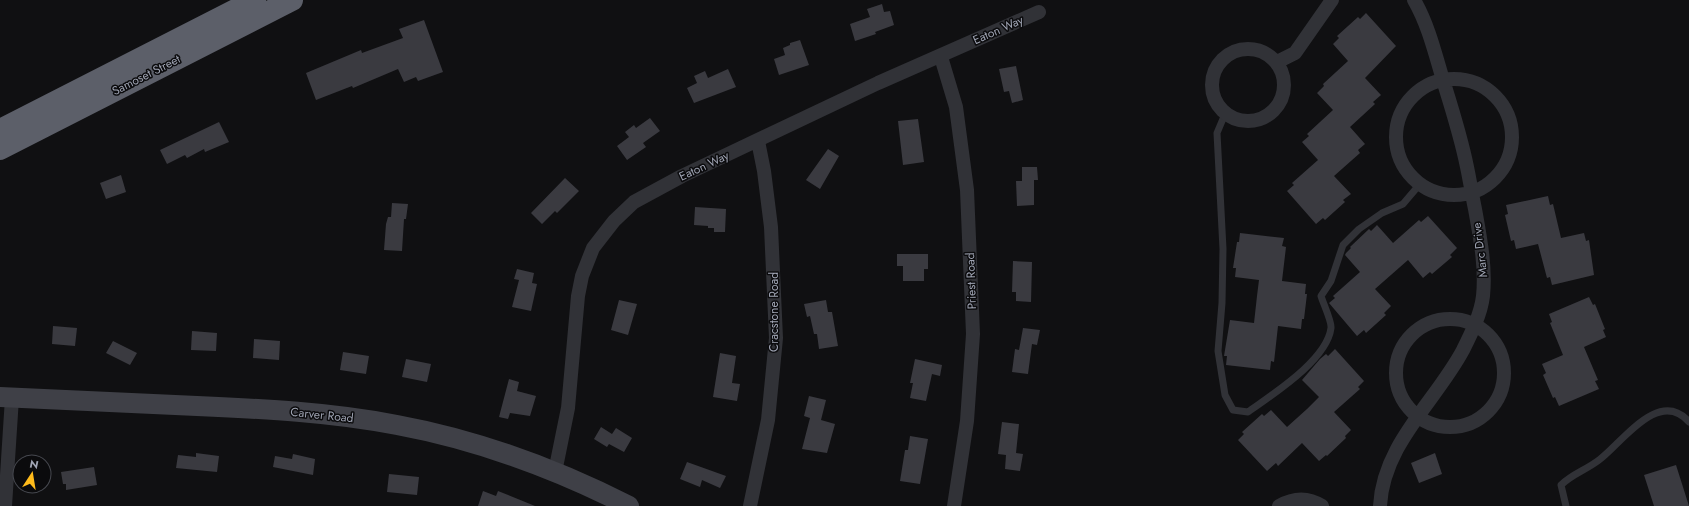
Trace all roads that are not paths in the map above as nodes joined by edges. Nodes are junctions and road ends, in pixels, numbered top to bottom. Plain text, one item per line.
1 (255, 0) edge
2 (292, 0) edge
3 (1332, 0) edge
4 (1414, 0) edge
5 (1039, 12) dead end
6 (941, 57) junction
7 (1277, 62) junction
8 (1443, 81) junction
9 (1225, 114) junction
10 (0, 130) edge
11 (758, 141) junction
12 (0, 149) edge
13 (1420, 184) junction
14 (1471, 192) junction
15 (1475, 324) junction
16 (6, 397) edge
17 (1418, 417) junction
18 (1689, 422) edge
19 (555, 472) junction
20 (5, 506) edge
21 (629, 506) edge
22 (750, 506) edge
23 (954, 506) edge
24 (1279, 506) edge
25 (1322, 506) edge
26 (1380, 506) edge
27 (1566, 506) edge

1 - 10 highway, Samoset Street
2 - 12 highway, Samoset Street
3 - 7 street
4 - 8 street, Marc Drive
5 - 6 street, Eaton Way
6 - 11 street, Eaton Way
6 - 23 street, Priest Road
7 - 9 street
7 - 9 street
8 - 13 street
8 - 14 street, Marc Drive
8 - 14 street
9 - 13 lane
11 - 19 street, Eaton Way
11 - 22 street, Cracstone Road
13 - 14 street
14 - 15 street, Marc Drive
15 - 17 street, Marc Drive
15 - 17 street
15 - 17 street
16 - 19 street, Carver Road
16 - 20 street
17 - 26 street, Marc Drive
18 - 27 lane
19 - 21 street, Carver Road
24 - 25 street

